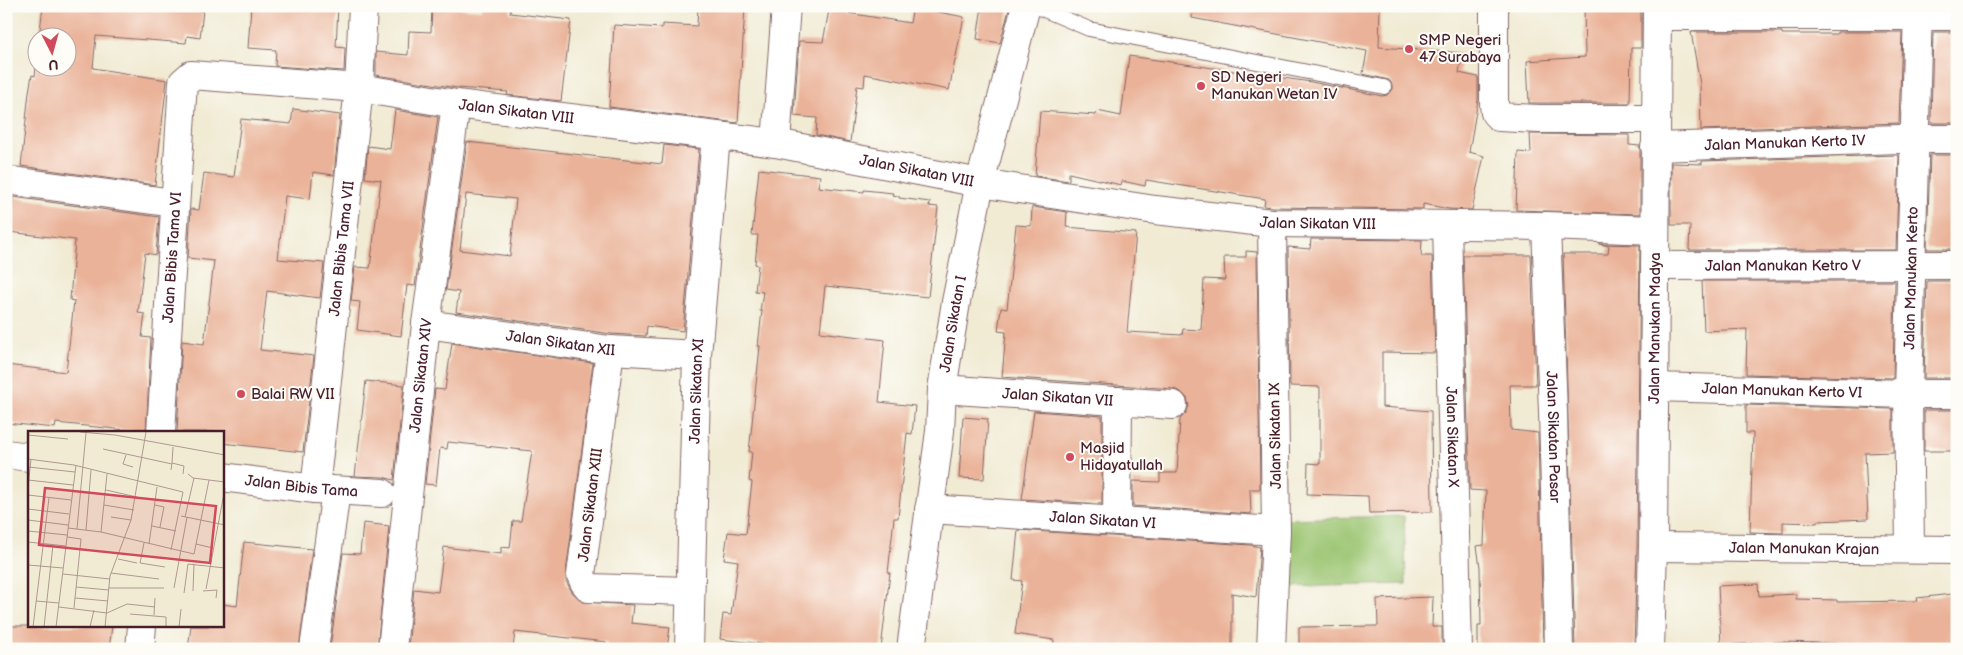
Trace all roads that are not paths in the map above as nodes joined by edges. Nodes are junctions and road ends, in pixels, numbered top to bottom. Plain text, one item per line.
1 (363, 6) edge
2 (786, 6) edge
3 (1026, 6) edge
4 (1035, 6) edge
5 (1494, 6) edge
6 (1657, 11) edge
7 (1918, 11) edge
8 (1798, 12) edge
9 (1957, 16) edge
10 (183, 82) joint
11 (1384, 87) dead end
12 (359, 88) junction
13 (456, 104) junction
14 (1656, 119) junction
15 (716, 136) junction
16 (1915, 139) junction
17 (1957, 139) edge
18 (776, 143) junction
19 (1656, 147) junction
20 (6, 180) edge
21 (980, 183) junction
22 (174, 203) junction
23 (1272, 223) junction
24 (1447, 225) junction
25 (1546, 226) junction
26 (1655, 230) junction
27 (1912, 264) junction
28 (1957, 265) edge
29 (1655, 266) junction
30 (426, 324) junction
31 (610, 350) junction
32 (696, 355) junction
33 (1654, 387) junction
34 (942, 389) junction
35 (1908, 394) junction
36 (1957, 394) edge
37 (1118, 401) junction
38 (1173, 405) dead end
39 (161, 431) edge
40 (6, 454) edge
41 (28, 457) edge
42 (224, 477) edge
43 (325, 490) junction
44 (382, 494) dead end
45 (929, 509) junction
46 (1118, 521) junction
47 (1276, 531) junction
48 (1653, 548) junction
49 (1910, 549) junction
50 (1957, 550) edge
51 (689, 591) junction
52 (142, 628) edge
53 (140, 649) edge
54 (314, 649) edge
55 (392, 649) edge
56 (689, 649) edge
57 (910, 649) edge
58 (1271, 649) edge
59 (1458, 649) edge
60 (1559, 649) edge
61 (1650, 649) edge

1 - 12 street, Jalan Bibis Tama VII
2 - 18 street
3 - 21 street, Jalan Sikatan I
4 - 11 lane
5 - 14 street
6 - 8 street
6 - 14 street, Jalan Manukan Madya
7 - 8 street
7 - 9 street
7 - 16 street, Jalan Manukan Kerto
10 - 12 street, Jalan Sikatan VIII
10 - 22 street, Jalan Bibis Tama VI
12 - 13 street, Jalan Sikatan VIII
12 - 43 street, Jalan Bibis Tama VII
13 - 15 street, Jalan Sikatan VIII
13 - 30 street, Jalan Sikatan XIV
14 - 19 street, Jalan Manukan Madya
15 - 18 street, Jalan Sikatan VIII
15 - 32 street, Jalan Sikatan XI
16 - 17 street, Jalan Manukan Kerto IV
16 - 19 street, Jalan Manukan Kerto IV
16 - 27 street, Jalan Manukan Kerto
18 - 21 street, Jalan Sikatan VIII
19 - 26 street, Jalan Manukan Madya
20 - 22 street
21 - 23 street, Jalan Sikatan VIII
21 - 34 street, Jalan Sikatan I
22 - 39 street, Jalan Bibis Tama VI
23 - 24 street, Jalan Sikatan VIII
23 - 47 street, Jalan Sikatan IX
24 - 25 street, Jalan Sikatan VIII
24 - 59 street, Jalan Sikatan X
25 - 26 street, Jalan Sikatan VIII
25 - 60 street, Jalan Sikatan Pasar
26 - 29 street, Jalan Manukan Madya
27 - 28 street, Jalan Manukan Ketro V
27 - 29 street, Jalan Manukan Ketro V
27 - 35 street, Jalan Manukan Kerto
29 - 33 street, Jalan Manukan Madya
30 - 31 street, Jalan Sikatan XII
30 - 55 street, Jalan Sikatan XIV
31 - 32 street, Jalan Sikatan XII
31 - 51 street, Jalan Sikatan XIII
32 - 51 street, Jalan Sikatan XI
33 - 35 street, Jalan Manukan Kerto VI
33 - 48 street, Jalan Manukan Madya
34 - 37 street, Jalan Sikatan VII
34 - 45 street, Jalan Sikatan I
35 - 36 street, Jalan Manukan Kerto VI
35 - 49 street, Jalan Manukan Kerto
37 - 38 street, Jalan Sikatan VII
37 - 46 street
40 - 41 street
42 - 43 street, Jalan Bibis Tama
43 - 44 street, Jalan Bibis Tama
43 - 54 street, Jalan Bibis Tama VII
45 - 46 street, Jalan Sikatan VI
45 - 57 street, Jalan Sikatan I
46 - 47 street, Jalan Sikatan VI
47 - 58 street, Jalan Sikatan IX
48 - 49 street, Jalan Manukan Krajan
48 - 61 street, Jalan Manukan Madya
49 - 50 street, Jalan Manukan Krajan
51 - 56 street, Jalan Sikatan XI
52 - 53 street

